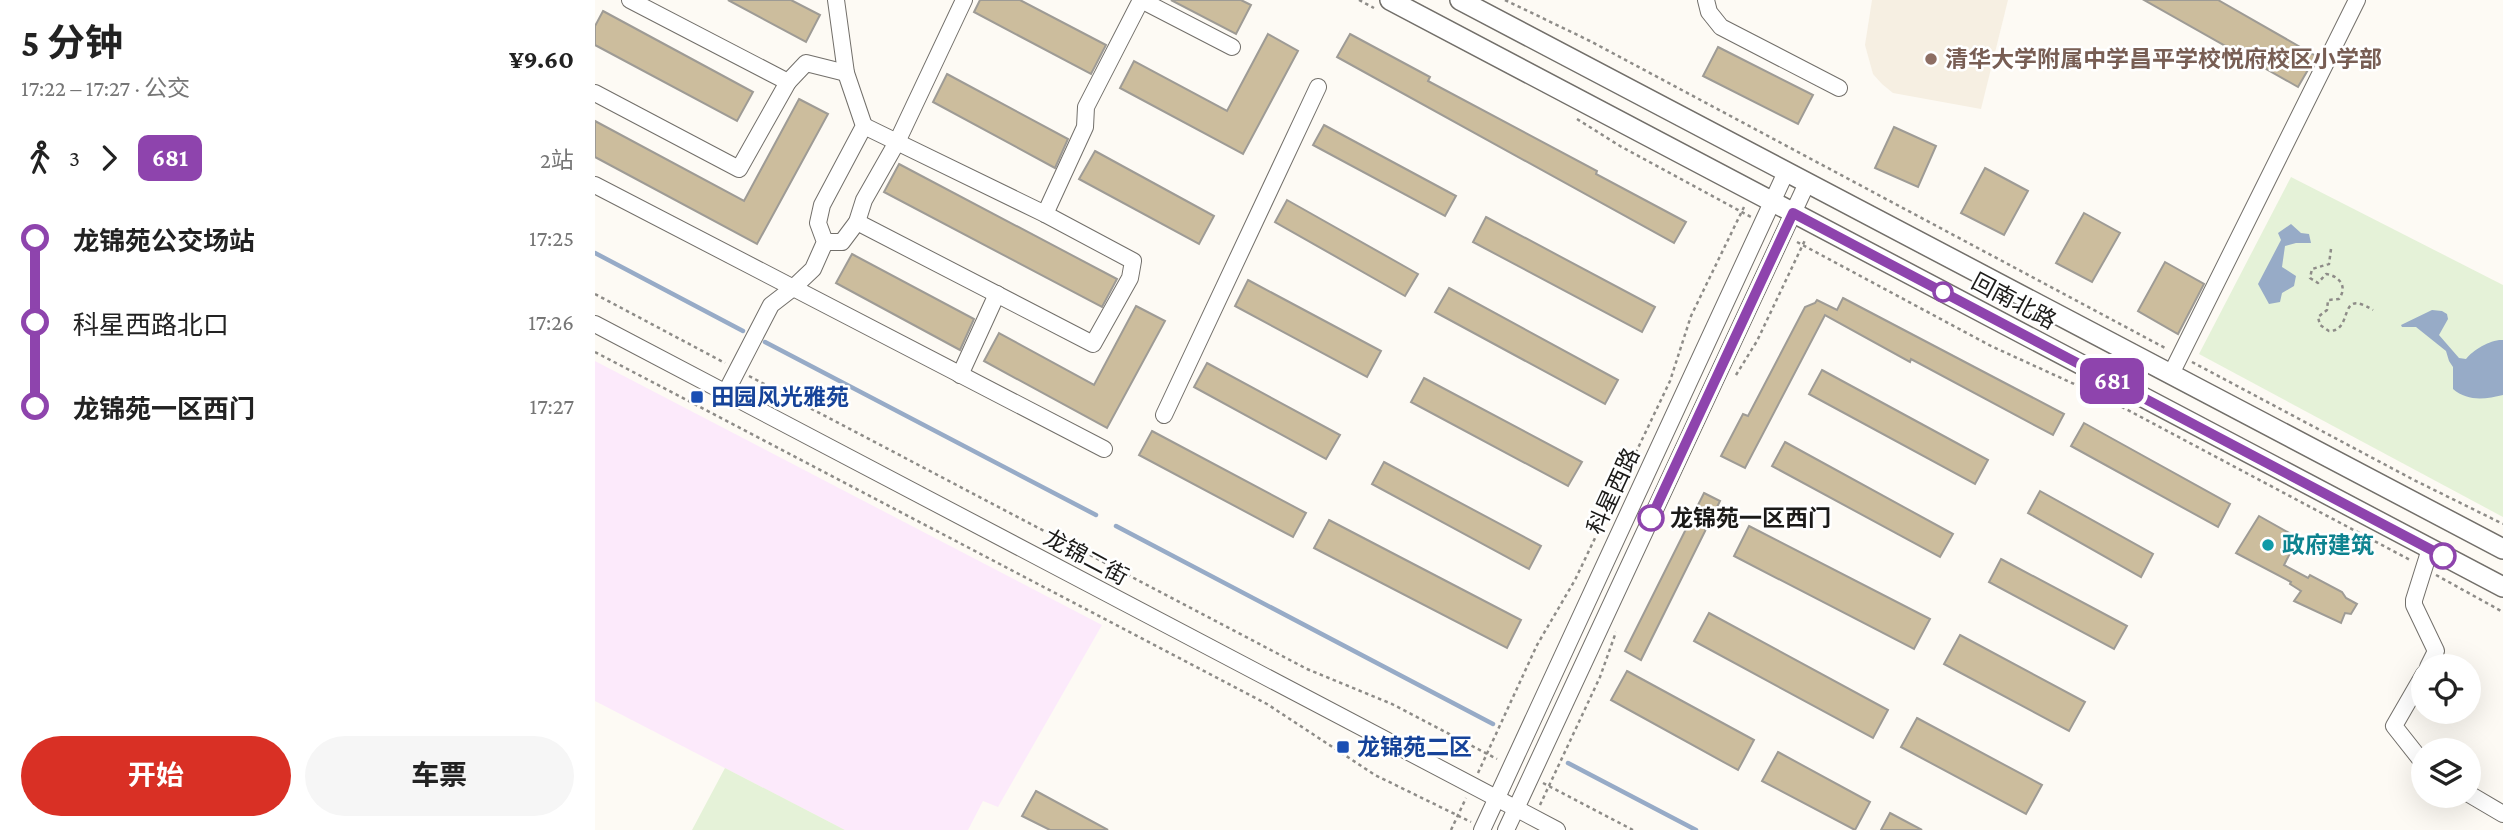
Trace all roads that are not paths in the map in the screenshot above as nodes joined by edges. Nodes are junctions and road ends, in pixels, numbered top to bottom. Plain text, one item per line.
1 (630, 0) edge
2 (964, 0) edge
3 (1141, 0) edge
4 (1390, 0) edge
5 (1460, 0) edge
6 (1706, 0) edge
7 (2357, 0) edge
8 (835, 1) edge
9 (1232, 47) dead end
10 (846, 73) junction
11 (788, 82) junction
12 (1318, 87) dead end
13 (1839, 88) dead end
14 (595, 93) edge
15 (864, 126) junction
16 (897, 142) junction
17 (1786, 172) junction
18 (1807, 183) junction
19 (595, 185) edge
20 (1772, 202) junction
21 (1793, 213) junction
22 (1045, 214) junction
23 (857, 222) junction
24 (825, 242) junction
25 (793, 288) junction
26 (997, 294) junction
27 (595, 324) edge
28 (2171, 374) junction
29 (960, 375) junction
30 (726, 393) junction
31 (1164, 415) dead end
32 (1104, 450) dead end
33 (2430, 549) junction
34 (2503, 549) edge
35 (2503, 587) edge
36 (2434, 654) edge
37 (2411, 697) edge
38 (2411, 747) edge
39 (1496, 798) junction
40 (2481, 801) edge
41 (1516, 809) junction
42 (2503, 814) edge
43 (1482, 829) edge
44 (1506, 830) edge
45 (1557, 830) edge

1 - 11 street
2 - 16 street
3 - 9 street
3 - 22 street
4 - 20 main road, 回南北路
5 - 17 main road, 回南北路
6 - 13 street
7 - 28 street
8 - 10 street
10 - 11 street
10 - 15 street
11 - 14 street
12 - 31 street
15 - 16 street
15 - 24 street
16 - 22 street
16 - 23 street
17 - 18 main road, 回南北路
17 - 20 street, 科星西路
18 - 21 street, 科星西路
18 - 28 main road, 回南北路
19 - 25 street
20 - 21 main road, 回南北路
20 - 39 street, 科星西路
21 - 33 main road, 回南北路
21 - 41 street, 科星西路
22 - 26 street
23 - 24 street
23 - 26 street
24 - 25 street
25 - 29 street
25 - 30 street
26 - 29 street
27 - 30 street, 龙锦二街
28 - 34 main road, 回南北路
29 - 32 street
30 - 39 street, 龙锦二街
33 - 35 main road, 回南北路
33 - 36 street
37 - 38 street
39 - 41 street, 龙锦二街
39 - 43 street, 科星西路
40 - 42 street
41 - 44 street, 科星西路
41 - 45 street, 龙锦二街

